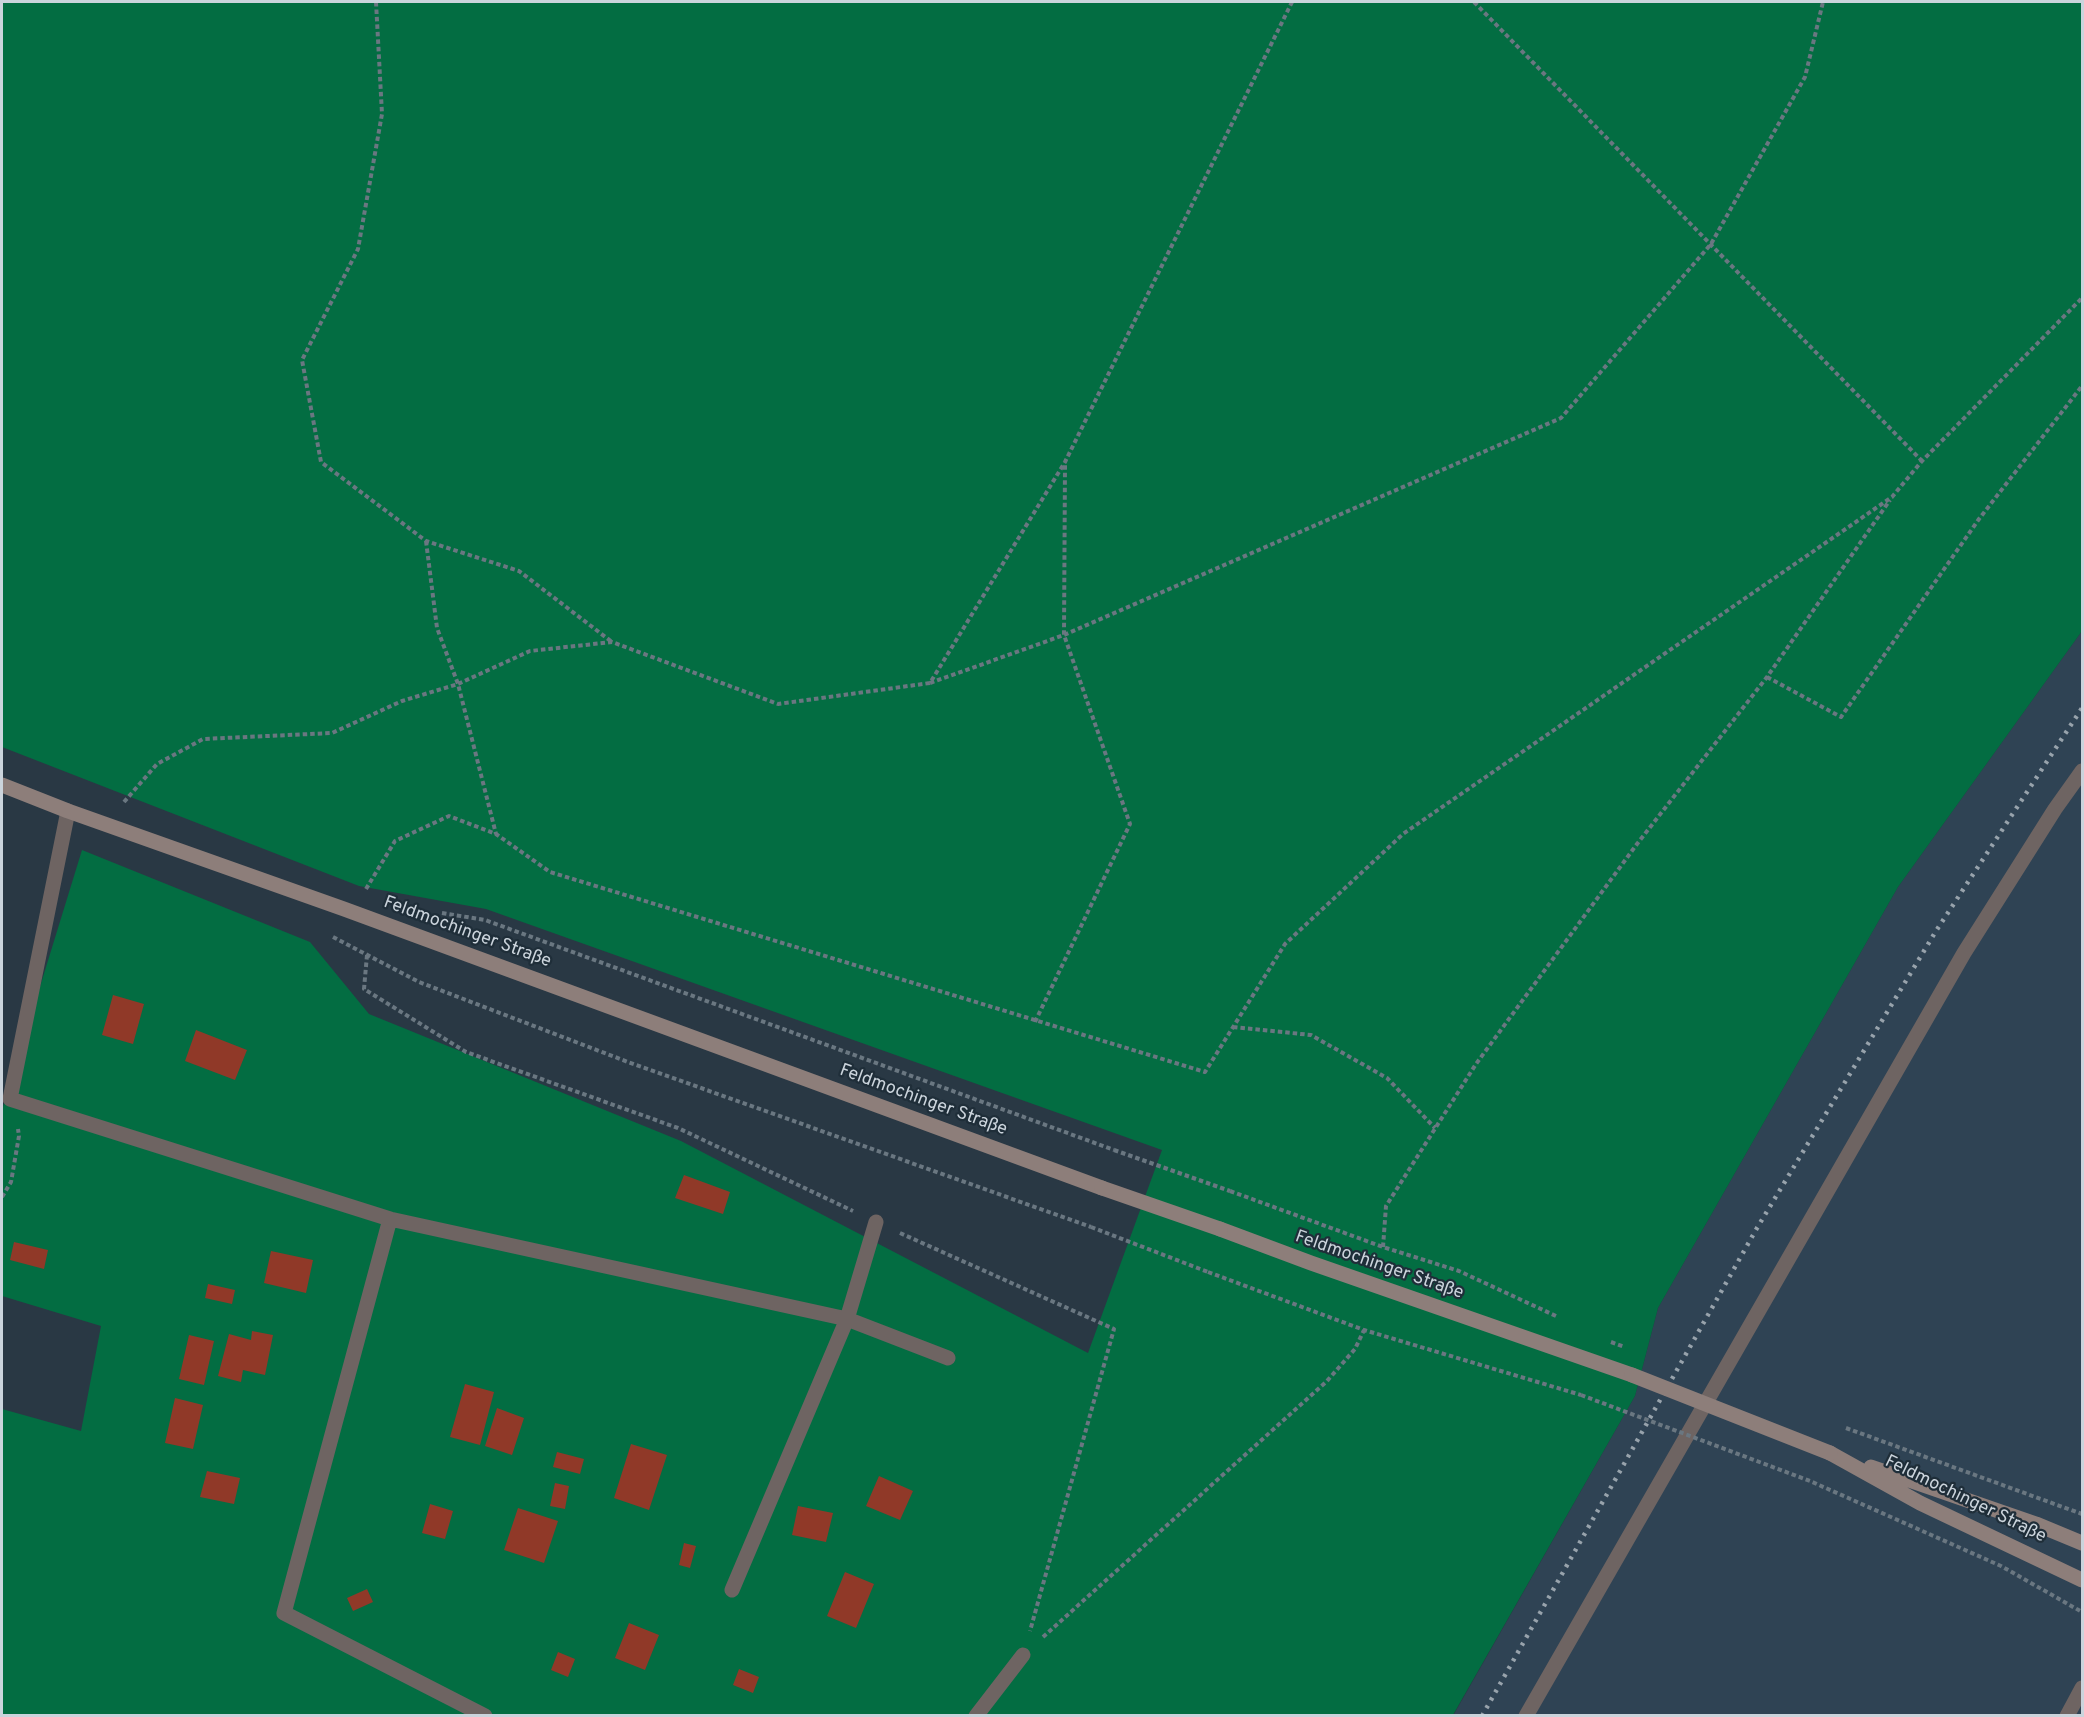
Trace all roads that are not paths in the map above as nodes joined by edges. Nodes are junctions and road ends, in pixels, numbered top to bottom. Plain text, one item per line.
1 (2082, 771) edge
2 (2, 785) edge
3 (68, 811) junction
4 (390, 1219) junction
5 (876, 1222) road end
6 (847, 1319) junction
7 (948, 1358) dead end
8 (1830, 1453) junction
9 (2082, 1543) edge
10 (2082, 1580) edge
11 (732, 1590) dead end
12 (1023, 1655) road end
13 (2082, 1688) edge
14 (485, 1716) edge
15 (976, 1716) edge
16 (1526, 1716) edge
17 (2067, 1716) edge

1 - 16 lane
2 - 3 main road, Feldmochinger Straße
3 - 4 lane
3 - 8 main road, Feldmochinger Straße, bridge
4 - 6 lane
4 - 14 lane
5 - 6 lane
6 - 7 lane
6 - 11 lane
8 - 9 main road, Feldmochinger Straße
8 - 10 main road, Feldmochinger Straße
12 - 15 lane
13 - 17 lane

